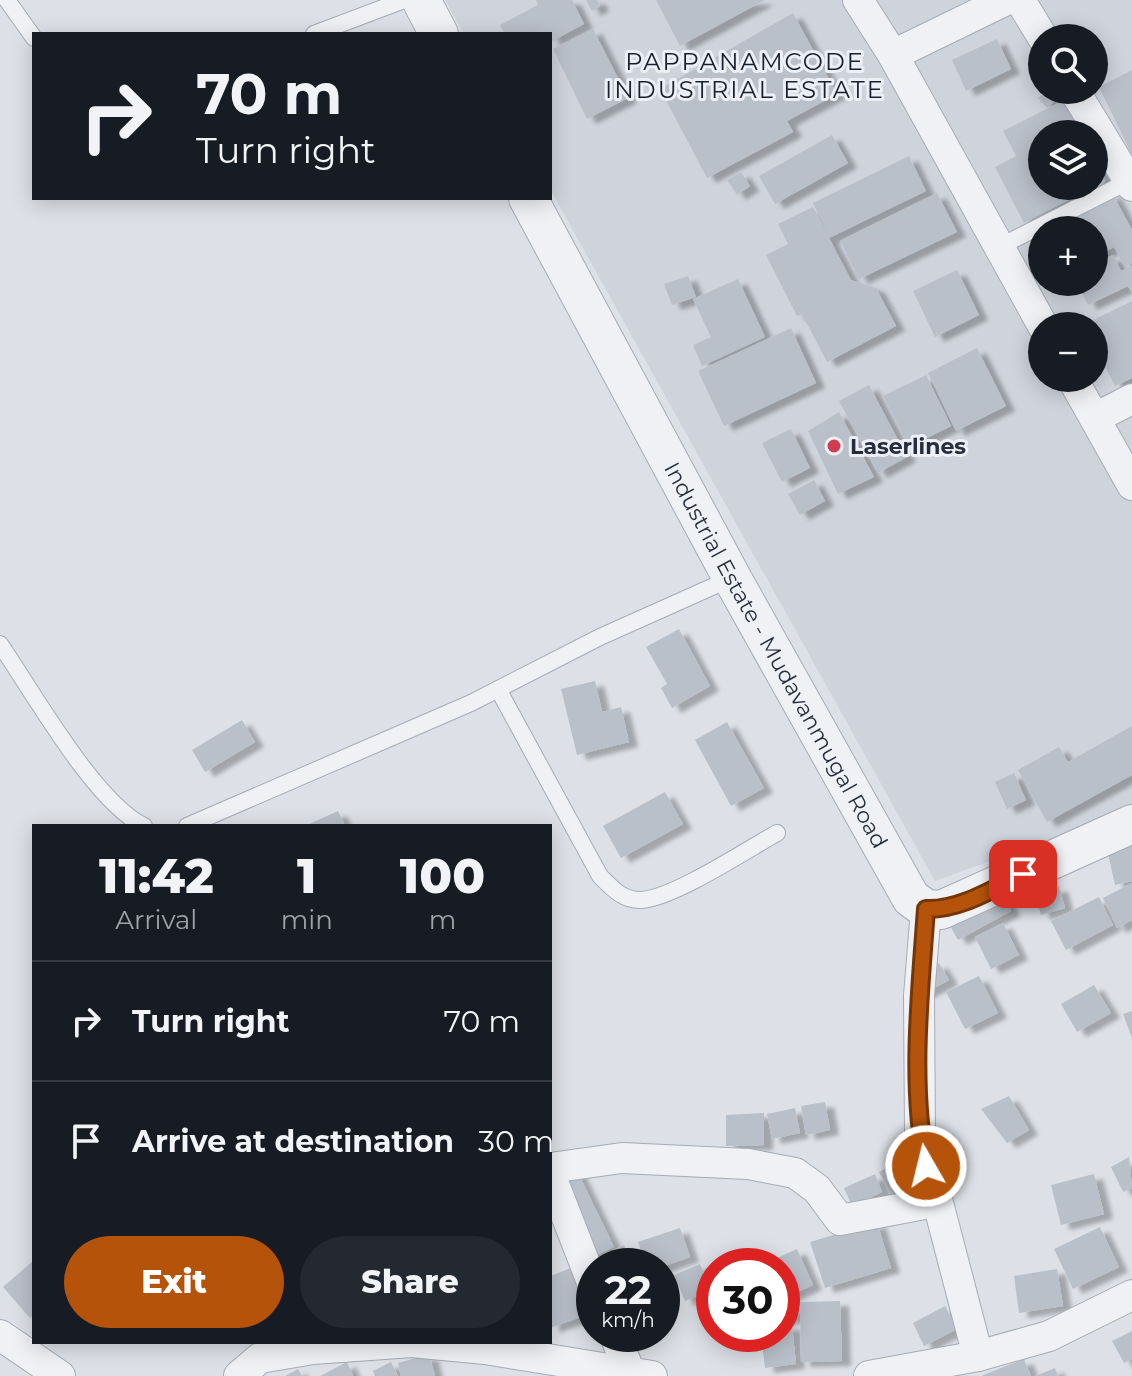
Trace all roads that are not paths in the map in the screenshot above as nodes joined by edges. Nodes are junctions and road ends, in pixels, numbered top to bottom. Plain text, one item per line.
1 (7, 0) edge
2 (404, 0) edge
3 (421, 0) edge
4 (858, 0) edge
5 (1006, 0) edge
6 (1020, 0) edge
7 (1035, 24) edge
8 (319, 32) edge
9 (438, 32) edge
10 (32, 35) edge
11 (893, 55) junction
12 (1082, 104) edge
13 (1130, 183) edge
14 (529, 200) edge
15 (999, 247) junction
16 (1035, 312) edge
17 (1080, 392) edge
18 (1132, 399) edge
19 (1095, 418) junction
20 (1132, 485) edge
21 (732, 578) junction
22 (0, 644) edge
23 (498, 689) junction
24 (140, 824) edge
25 (192, 824) edge
26 (1132, 824) edge
27 (777, 833) dead end
28 (926, 909) junction
29 (552, 1171) edge
30 (552, 1176) edge
31 (935, 1202) junction
32 (579, 1248) edge
33 (1132, 1295) edge
34 (0, 1335) edge
35 (393, 1344) edge
36 (448, 1344) edge
37 (484, 1346) edge
38 (626, 1352) edge
39 (978, 1356) junction
40 (248, 1359) edge
41 (641, 1374) edge
42 (60, 1376) edge
43 (869, 1376) edge

1 - 10 lane
2 - 8 lane
3 - 9 street
4 - 11 street
5 - 11 street
6 - 7 street
11 - 15 street
12 - 13 street
13 - 15 lane
14 - 21 street, Industrial Estate - Mudavanmugal Road
15 - 16 street
17 - 19 street
18 - 19 street
19 - 20 street
21 - 23 lane
21 - 28 street, Industrial Estate - Mudavanmugal Road
22 - 24 lane
23 - 25 lane
23 - 27 lane
26 - 28 street
28 - 31 street
29 - 31 street
30 - 32 street
31 - 39 street
33 - 39 street
34 - 42 street
35 - 40 street
36 - 37 street
37 - 41 street
38 - 41 street
39 - 43 street

